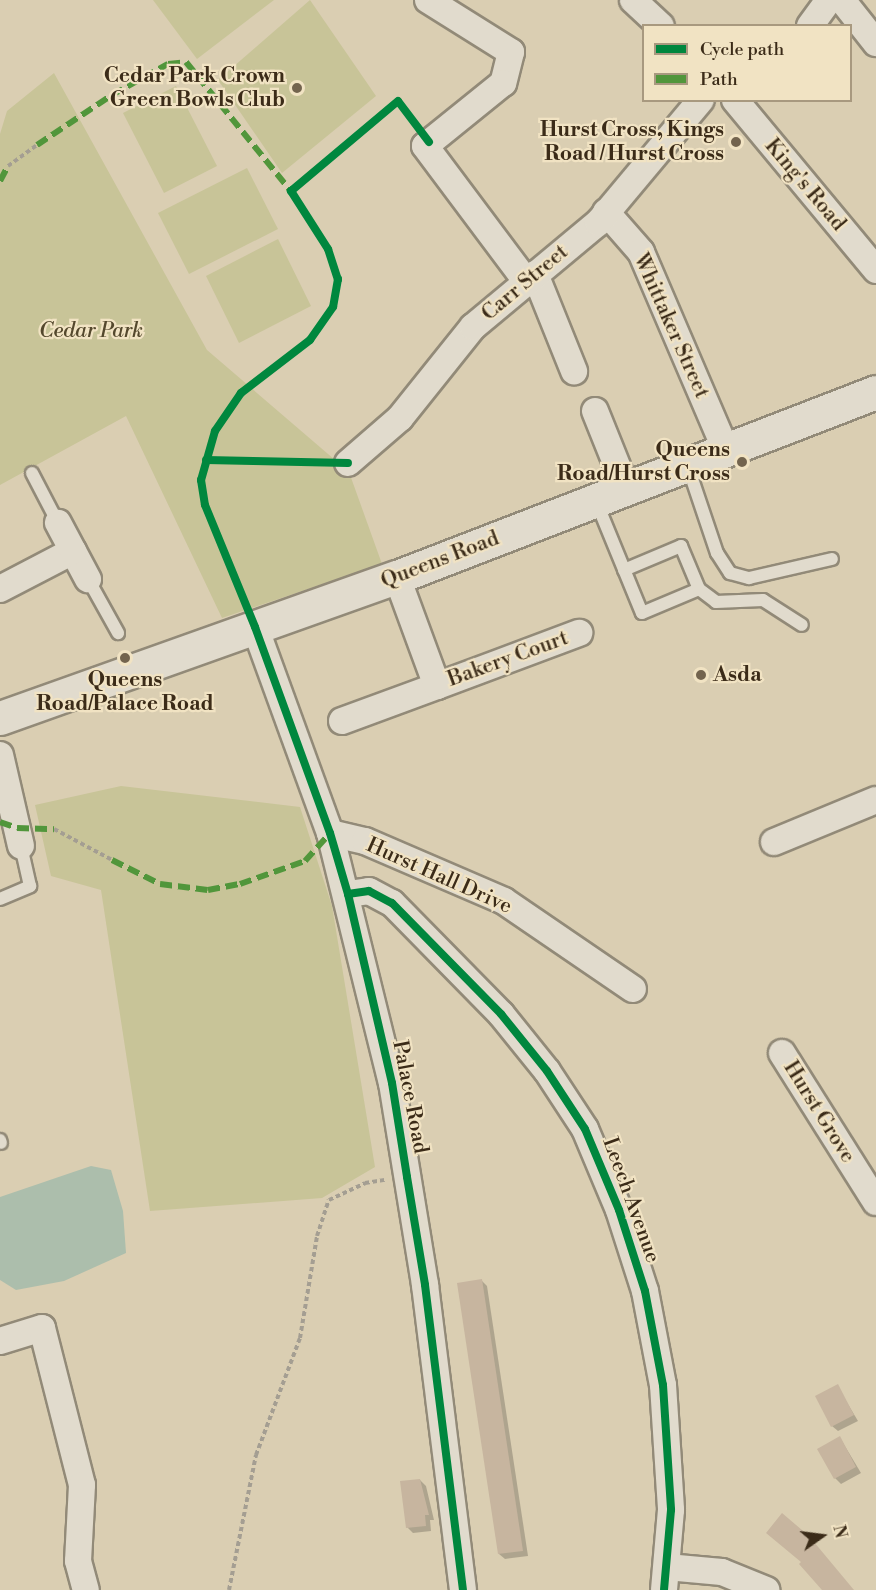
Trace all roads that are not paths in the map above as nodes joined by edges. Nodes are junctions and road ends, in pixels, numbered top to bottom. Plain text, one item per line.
1 (428, 0) edge
2 (633, 0) edge
3 (829, 0) edge
4 (842, 0) edge
5 (659, 24) edge
6 (811, 24) edge
7 (876, 43) edge
8 (699, 102) edge
9 (745, 105) edge
10 (606, 212) junction
11 (876, 270) edge
12 (530, 278) junction
13 (574, 370) dead end
14 (876, 392) edge
15 (595, 411) dead end
16 (725, 448) junction
17 (348, 463) dead end
18 (687, 463) junction
19 (32, 472) dead end
20 (626, 488) junction
21 (595, 500) junction
22 (58, 523) joint
23 (73, 551) junction
24 (832, 559) dead end
25 (624, 570) junction
26 (397, 577) junction
27 (88, 579) joint
28 (0, 589) edge
29 (699, 589) junction
30 (802, 625) dead end
31 (255, 627) junction
32 (118, 633) dead end
33 (579, 633) dead end
34 (437, 686) junction
35 (0, 718) edge
36 (342, 721) dead end
37 (0, 755) edge
38 (876, 800) edge
39 (330, 833) junction
40 (774, 842) dead end
41 (21, 846) joint
42 (348, 894) junction
43 (0, 899) edge
44 (633, 989) dead end
45 (782, 1053) dead end
46 (876, 1202) edge
47 (0, 1341) edge
48 (666, 1578) edge
49 (86, 1590) edge
50 (463, 1590) edge
51 (766, 1590) edge

1 - 12 street
2 - 5 street
3 - 6 street
4 - 7 street
8 - 10 street, Carr Street
9 - 11 street, King's Road
10 - 12 street, Carr Street
10 - 16 street, Whittaker Street
12 - 13 street
12 - 17 street, Carr Street
14 - 16 main road, Queens Road
15 - 20 street
16 - 18 main road, Queens Road
18 - 20 main road, Queens Road
18 - 24 lane
19 - 22 lane
20 - 21 main road, Queens Road
21 - 25 lane
21 - 26 main road, Queens Road
22 - 23 street
23 - 27 street
23 - 28 street
25 - 29 lane
25 - 29 lane
26 - 31 main road, Queens Road
26 - 34 street, Bakery Court
27 - 32 lane
29 - 30 lane
31 - 35 main road, Queens Road
31 - 39 street, Palace Road
33 - 34 street, Bakery Court
34 - 36 street, Bakery Court
37 - 41 street
38 - 40 street
39 - 42 street, Palace Road
39 - 44 street, Hurst Hall Drive
41 - 43 lane
42 - 48 street, Leech Avenue
42 - 50 street, Palace Road
45 - 46 street, Hurst Grove
47 - 49 street
48 - 51 street

